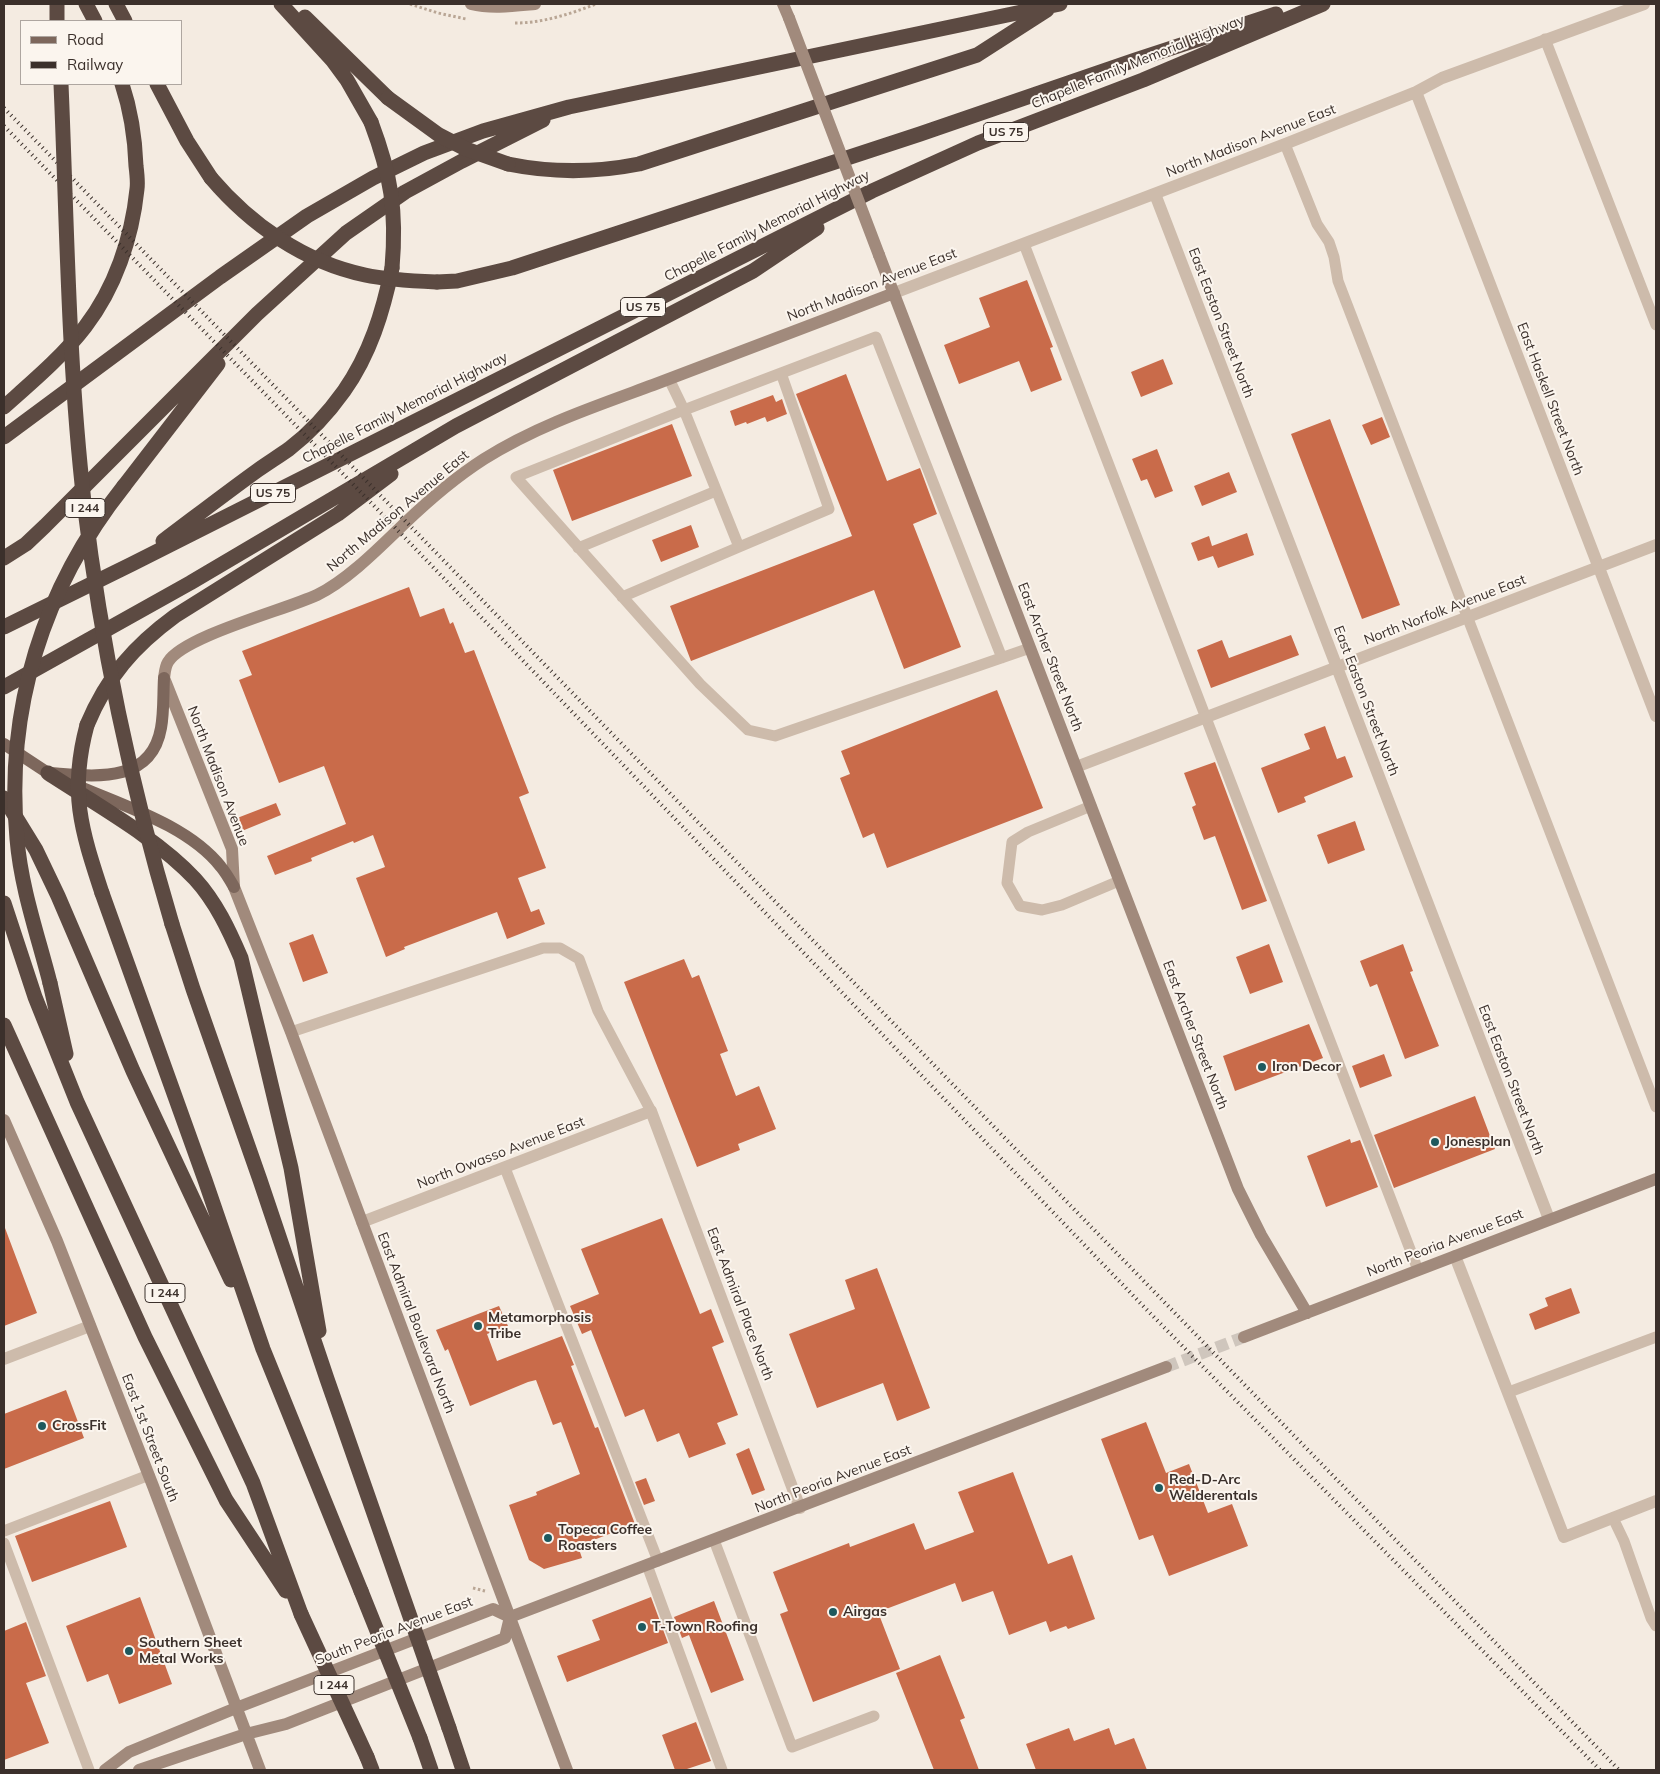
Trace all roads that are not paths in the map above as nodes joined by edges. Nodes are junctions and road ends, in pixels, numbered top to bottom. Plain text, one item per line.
1 (57, 4) edge
2 (86, 4) edge
3 (116, 4) edge
4 (281, 4) edge
5 (292, 4) edge
6 (471, 4) edge
7 (535, 4) edge
8 (783, 4) edge
9 (1057, 4) edge
10 (1308, 4) edge
11 (1323, 4) edge
12 (1644, 4) edge
13 (58, 20) edge
14 (94, 20) edge
15 (124, 20) edge
16 (1545, 39) junction
17 (60, 85) edge
18 (122, 85) edge
19 (159, 85) edge
20 (1416, 92) junction
21 (569, 107) junction
22 (1285, 144) junction
23 (872, 191) junction
24 (1156, 194) junction
25 (1024, 244) junction
26 (894, 293) junction
27 (257, 314) junction
28 (1656, 325) edge
29 (781, 373) junction
30 (669, 379) junction
31 (4, 407) edge
32 (684, 410) junction
33 (456, 426) junction
34 (4, 437) edge
35 (716, 491) junction
36 (1656, 545) edge
37 (739, 547) junction
38 (578, 548) junction
39 (4, 558) edge
40 (132, 564) junction
41 (1599, 566) junction
42 (622, 597) junction
43 (1467, 618) junction
44 (4, 626) edge
45 (1030, 648) junction
46 (1002, 658) junction
47 (1337, 667) junction
48 (164, 678) junction
49 (4, 687) edge
50 (1656, 716) edge
51 (1206, 718) junction
52 (4, 744) edge
53 (1076, 767) junction
54 (48, 773) junction
55 (4, 798) edge
56 (1090, 806) junction
57 (1119, 881) junction
58 (234, 887) junction
59 (4, 903) edge
60 (4, 1025) edge
61 (291, 1032) junction
62 (4, 1042) edge
63 (20, 1061) junction
64 (77, 1102) junction
65 (1656, 1106) edge
66 (651, 1111) junction
67 (4, 1120) edge
68 (505, 1168) junction
69 (1656, 1179) edge
70 (1549, 1220) junction
71 (362, 1222) junction
72 (1455, 1256) junction
73 (1418, 1270) junction
74 (1306, 1313) junction
75 (90, 1326) junction
76 (1244, 1337) tunnel mouth
77 (1656, 1337) edge
78 (263, 1349) junction
79 (4, 1359) edge
80 (1166, 1367) tunnel mouth
81 (327, 1379) junction
82 (1509, 1392) junction
83 (149, 1475) junction
84 (1656, 1501) edge
85 (800, 1508) junction
86 (1613, 1518) junction
87 (4, 1531) edge
88 (714, 1540) junction
89 (4, 1543) edge
90 (652, 1563) junction
91 (301, 1614) junction
92 (510, 1617) junction
93 (1656, 1626) edge
94 (236, 1708) junction
95 (874, 1716) dead end
96 (246, 1734) junction
97 (369, 1764) edge
98 (89, 1770) edge
99 (105, 1770) edge
100 (139, 1770) edge
101 (260, 1770) edge
102 (432, 1770) edge
103 (463, 1770) edge
104 (567, 1770) edge
105 (722, 1770) edge

1 - 13 highway
2 - 14 highway
3 - 15 highway
4 - 40 highway, bridge
5 - 9 highway, bridge
6 - 7 street
8 - 26 street, East Archer Street North, bridge
9 - 21 highway
10 - 19 highway, bridge
11 - 23 highway, Chapelle Family Memorial Highway / US 75
12 - 16 street, North Madison Avenue East
16 - 20 street, North Madison Avenue East
16 - 28 lane
17 - 81 highway, I 244, bridge
18 - 31 highway
20 - 22 street, North Madison Avenue East
20 - 41 street, East Haskell Street North
21 - 27 highway
21 - 34 highway
22 - 24 street, North Madison Avenue East
22 - 43 lane
23 - 33 highway
23 - 40 highway, Chapelle Family Memorial Highway / US 75
24 - 25 street, North Madison Avenue East
24 - 47 street, East Easton Street North
25 - 26 street, North Madison Avenue East
25 - 51 lane
26 - 30 street, North Madison Avenue East
26 - 45 street, East Archer Street North
27 - 39 highway
27 - 64 highway, bridge
29 - 32 lane
29 - 37 lane
29 - 46 lane
30 - 32 lane
30 - 48 street, North Madison Avenue East
32 - 35 lane
32 - 38 lane
33 - 49 highway
33 - 78 highway, bridge
35 - 37 lane
35 - 38 lane
36 - 41 street, North Norfolk Avenue East
37 - 42 lane
38 - 42 lane
40 - 44 highway, US 75
41 - 43 street, North Norfolk Avenue East
41 - 50 street, East Haskell Street North
42 - 46 lane
43 - 47 street, North Norfolk Avenue East
43 - 65 lane
45 - 46 lane
45 - 53 street, East Archer Street North
47 - 51 street, North Norfolk Avenue East
47 - 70 street, East Easton Street North
48 - 54 main road
48 - 58 street, North Madison Avenue
51 - 53 street, North Norfolk Avenue East
51 - 73 lane
52 - 54 main road
53 - 56 street, East Archer Street North
54 - 58 main road
54 - 81 highway
55 - 78 highway
56 - 57 street, East Archer Street North
56 - 57 lane
57 - 74 street, East Archer Street North
58 - 61 street, East Admiral Boulevard North
59 - 64 highway, I 244
60 - 63 highway
61 - 66 lane
61 - 71 street, East Admiral Boulevard North
62 - 63 highway
63 - 91 highway
64 - 91 highway, I 244
66 - 68 street, North Owasso Avenue East
66 - 85 street, East Admiral Place North
67 - 75 street, East 1st Street South
68 - 71 street, North Owasso Avenue East
68 - 90 lane
69 - 70 street, North Peoria Avenue East
70 - 72 street, North Peoria Avenue East
71 - 92 street, East Admiral Boulevard North
72 - 73 street, North Peoria Avenue East
72 - 82 street
73 - 74 street, North Peoria Avenue East
74 - 76 street, North Peoria Avenue East
75 - 79 street
75 - 83 street, East 1st Street South
77 - 82 lane
78 - 102 highway, bridge
80 - 85 street, North Peoria Avenue East
81 - 103 highway, I 244, bridge
82 - 86 street
83 - 87 lane
83 - 94 street, East 1st Street South
84 - 86 street
85 - 88 street, North Peoria Avenue East
86 - 93 lane
88 - 90 street, North Peoria Avenue East
88 - 95 lane
89 - 98 lane
90 - 92 street, North Peoria Avenue East
90 - 105 lane
91 - 97 highway, I 244, bridge
92 - 94 street, South Peoria Avenue East
92 - 96 street
92 - 104 street, East Admiral Boulevard North
94 - 96 street, East 1st Street South
94 - 99 street, South Peoria Avenue East
96 - 100 street
96 - 101 street, East 1st Street South

